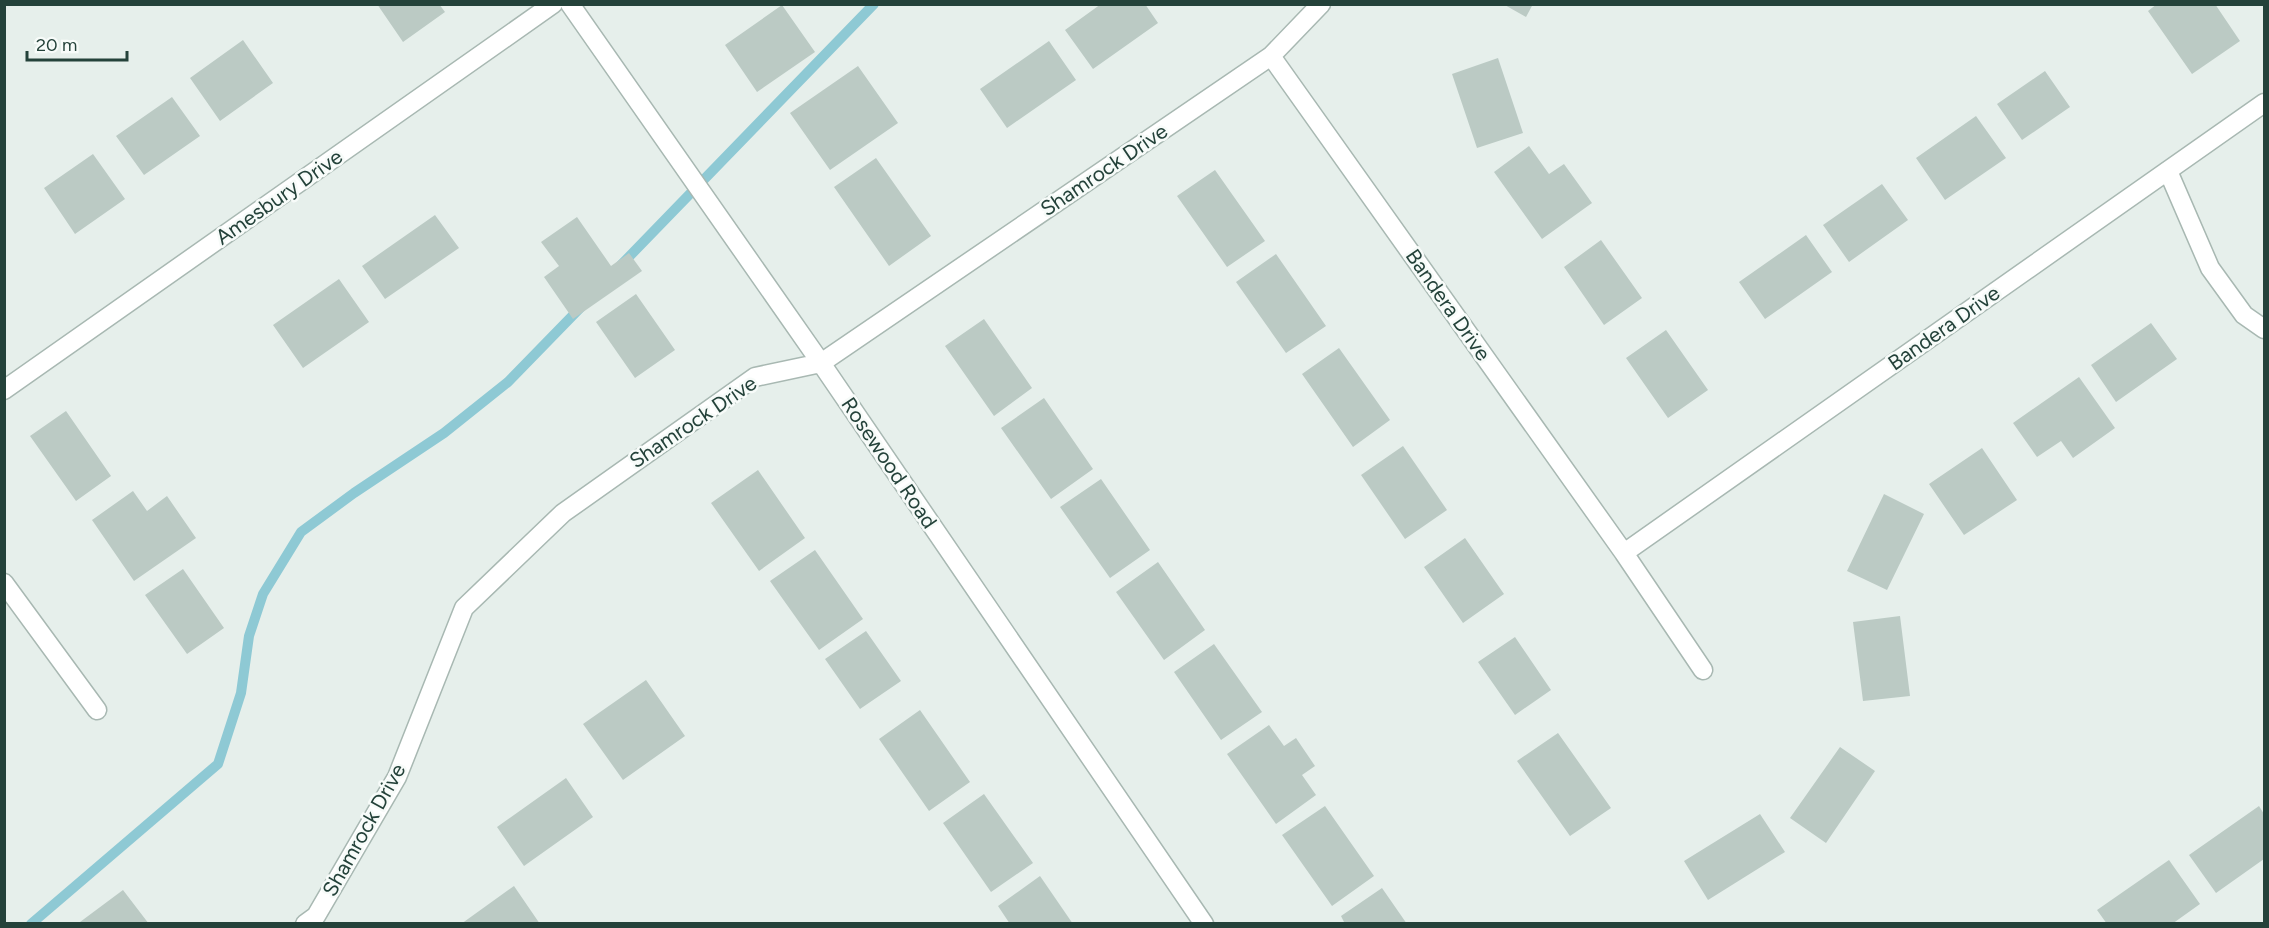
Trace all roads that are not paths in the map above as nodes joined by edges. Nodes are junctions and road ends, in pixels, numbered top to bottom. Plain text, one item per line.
1 (554, 4) edge
2 (570, 4) edge
3 (1321, 4) edge
4 (1271, 56) junction
5 (2265, 103) edge
6 (2168, 171) junction
7 (2265, 329) edge
8 (820, 363) junction
9 (4, 390) edge
10 (1624, 553) junction
11 (4, 583) edge
12 (1703, 670) dead end
13 (97, 710) dead end
14 (305, 924) edge
15 (1204, 924) edge

1 - 9 street, Amesbury Drive
2 - 8 street, Rosewood Road
3 - 4 street, Shamrock Drive
4 - 8 street, Shamrock Drive
4 - 10 street, Bandera Drive
5 - 6 street, Bandera Drive
6 - 7 street
6 - 10 street, Bandera Drive
8 - 14 street, Shamrock Drive
8 - 15 street, Rosewood Road
10 - 12 street, Bandera Drive
11 - 13 street

